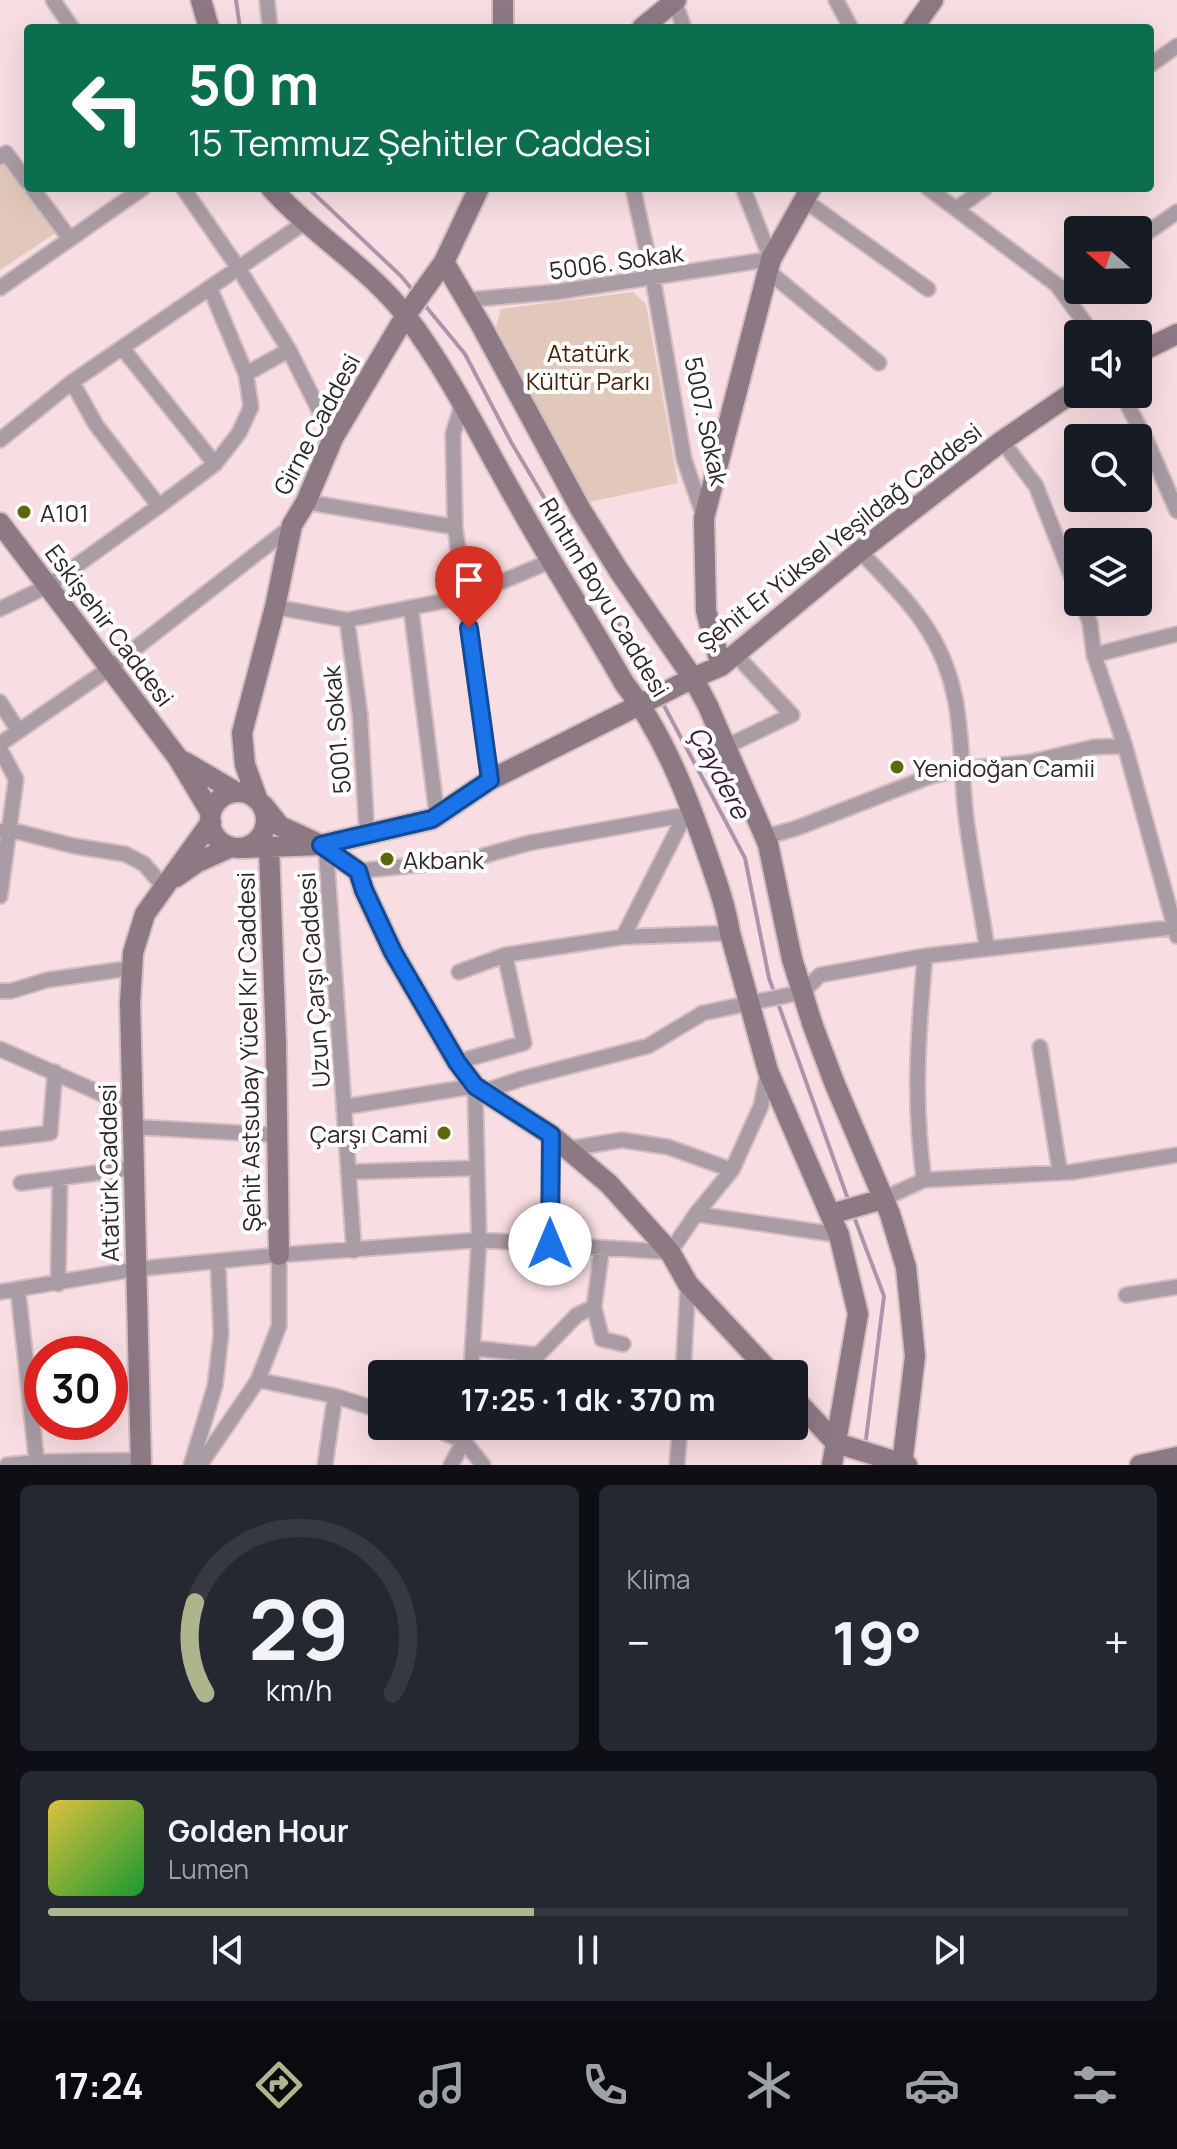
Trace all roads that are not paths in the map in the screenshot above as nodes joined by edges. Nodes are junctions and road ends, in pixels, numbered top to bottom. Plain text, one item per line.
1 (53, 0) edge
2 (201, 0) edge
3 (267, 0) edge
4 (503, 0) edge
5 (675, 0) edge
6 (836, 0) edge
7 (933, 0) edge
8 (69, 24) edge
9 (208, 24) edge
10 (270, 24) edge
11 (503, 24) edge
12 (647, 24) edge
13 (683, 24) edge
14 (849, 24) edge
15 (916, 24) edge
16 (1177, 46) edge
17 (1154, 62) edge
18 (0, 157) edge
19 (24, 178) edge
20 (35, 192) edge
21 (137, 192) edge
22 (186, 192) edge
23 (275, 192) edge
24 (477, 192) edge
25 (634, 192) edge
26 (744, 192) edge
27 (933, 192) edge
28 (979, 192) edge
29 (808, 194) edge
30 (956, 209) junction
31 (1177, 212) edge
32 (304, 223) junction
33 (1152, 229) edge
34 (70, 239) junction
35 (769, 265) junction
36 (440, 268) junction
37 (239, 269) junction
38 (653, 279) junction
39 (0, 288) edge
40 (210, 288) junction
41 (1064, 288) edge
42 (928, 289) dead end
43 (1061, 290) junction
44 (466, 300) junction
45 (406, 315) junction
46 (1083, 320) edge
47 (1175, 334) edge
48 (1152, 346) edge
49 (123, 349) junction
50 (289, 350) junction
51 (879, 363) dead end
52 (246, 374) junction
53 (72, 382) junction
54 (1064, 399) edge
55 (462, 404) junction
56 (1129, 408) edge
57 (333, 438) junction
58 (0, 440) edge
59 (1002, 441) junction
60 (215, 464) junction
61 (306, 502) junction
62 (159, 506) junction
63 (1177, 511) edge
64 (704, 518) junction
65 (0, 523) edge
66 (292, 525) junction
67 (455, 527) junction
68 (7, 544) edge
69 (860, 551) junction
70 (1064, 557) edge
71 (551, 561) junction
72 (48, 586) junction
73 (465, 597) junction
74 (275, 607) junction
75 (411, 608) junction
76 (0, 609) edge
77 (1087, 616) edge
78 (347, 620) junction
79 (1177, 634) edge
80 (1094, 655) junction
81 (728, 661) junction
82 (110, 668) junction
83 (693, 678) junction
84 (0, 702) edge
85 (642, 706) junction
86 (18, 730) junction
87 (0, 746) edge
88 (1125, 746) junction
89 (725, 747) junction
90 (178, 758) junction
91 (964, 769) junction
92 (490, 780) junction
93 (236, 792) junction
94 (260, 802) junction
95 (689, 813) junction
96 (437, 816) junction
97 (211, 818) junction
98 (5, 831) edge
99 (367, 835) junction
100 (765, 837) junction
101 (269, 847) junction
102 (236, 848) junction
103 (324, 848) junction
104 (358, 871) junction
105 (163, 886) junction
106 (0, 896) edge
107 (1177, 930) edge
108 (730, 933) junction
109 (623, 937) junction
110 (987, 948) junction
111 (505, 955) junction
112 (925, 956) junction
113 (132, 968) junction
114 (459, 972) dead end
115 (0, 991) edge
116 (803, 992) junction
117 (748, 1005) junction
118 (1040, 1047) dead end
119 (0, 1049) edge
120 (457, 1062) junction
121 (768, 1071) junction
122 (55, 1072) junction
123 (480, 1089) junction
124 (133, 1103) junction
125 (344, 1107) junction
126 (134, 1127) junction
127 (277, 1135) junction
128 (551, 1135) junction
129 (0, 1139) edge
130 (567, 1149) junction
131 (1177, 1155) edge
132 (134, 1168) junction
133 (477, 1168) junction
134 (732, 1170) junction
135 (348, 1172) junction
136 (1060, 1173) junction
137 (60, 1178) junction
138 (924, 1180) junction
139 (21, 1183) dead end
140 (883, 1199) junction
141 (696, 1214) junction
142 (831, 1214) junction
143 (839, 1235) junction
144 (479, 1240) junction
145 (550, 1244) junction
146 (602, 1248) junction
147 (354, 1251) junction
148 (670, 1252) junction
149 (279, 1255) junction
150 (218, 1263) junction
151 (136, 1269) junction
152 (58, 1284) junction
153 (688, 1284) junction
154 (1177, 1287) edge
155 (18, 1290) junction
156 (0, 1292) edge
157 (1126, 1295) dead end
158 (594, 1307) junction
159 (623, 1344) dead end
160 (473, 1348) junction
161 (472, 1360) edge
162 (684, 1360) edge
163 (759, 1360) edge
164 (258, 1380) junction
165 (335, 1396) junction
166 (368, 1407) edge
167 (808, 1411) edge
168 (462, 1440) edge
169 (469, 1440) edge
170 (679, 1440) edge
171 (843, 1445) junction
172 (1177, 1457) edge
173 (37, 1463) edge
174 (141, 1463) edge
175 (900, 1463) edge
176 (7, 1465) edge
177 (191, 1465) edge
178 (200, 1465) edge
179 (325, 1465) edge
180 (451, 1465) edge
181 (483, 1465) edge
182 (677, 1465) edge
183 (832, 1465) edge
184 (1140, 1465) edge

1 - 8 street
2 - 9 street
3 - 10 street
4 - 11 street
5 - 12 street
5 - 13 street
6 - 14 street
7 - 15 street
16 - 17 street
18 - 19 street
20 - 34 street
21 - 34 street
22 - 37 street
23 - 32 street, Rıhtım Boyu Caddesi
24 - 36 street, Girne Caddesi
25 - 38 street, 5007. Sokak
26 - 35 street
27 - 30 street
28 - 30 street
29 - 35 street
29 - 42 street
30 - 43 street
31 - 33 street
32 - 37 street
32 - 45 street, Rıhtım Boyu Caddesi
34 - 39 street
35 - 38 street, 5006. Sokak
35 - 51 street
35 - 64 street
36 - 44 street, Rıhtım Boyu Caddesi
36 - 45 street, Girne Caddesi
37 - 40 street
37 - 50 street
38 - 44 street, 5006. Sokak
38 - 64 street, 5007. Sokak
40 - 49 street
40 - 52 street
41 - 43 street
43 - 46 street
44 - 83 street, Rıhtım Boyu Caddesi
45 - 55 street, Rıhtım Boyu Caddesi
45 - 57 street, Girne Caddesi
47 - 48 street
49 - 53 street
49 - 60 street
50 - 52 street
50 - 57 street
52 - 60 street
53 - 58 street
53 - 62 street
54 - 59 street, Şehit Er Yüksel Yeşildağ Caddesi
55 - 67 street
55 - 71 street, Rıhtım Boyu Caddesi
56 - 63 street
57 - 61 street, Girne Caddesi
59 - 69 street, Şehit Er Yüksel Yeşildağ Caddesi
59 - 70 street
60 - 62 street
61 - 66 street, Girne Caddesi
61 - 67 street
62 - 72 street
64 - 81 street, 5007. Sokak
65 - 68 street, Eskişehir Caddesi
66 - 74 street, Girne Caddesi
66 - 82 street
67 - 73 street
68 - 72 street, Eskişehir Caddesi
69 - 81 street, Şehit Er Yüksel Yeşildağ Caddesi
69 - 91 street
71 - 73 street
71 - 85 street, Rıhtım Boyu Caddesi
72 - 76 street
72 - 82 street, Eskişehir Caddesi
73 - 75 street
73 - 92 street
74 - 78 street
74 - 94 street, Girne Caddesi
75 - 78 street
75 - 96 street
77 - 80 street
78 - 99 street, 5001. Sokak
79 - 80 street
80 - 88 street
81 - 83 street, Şehit Er Yüksel Yeşildağ Caddesi
81 - 89 street
82 - 86 street
82 - 90 street, Eskişehir Caddesi
83 - 85 street, Şehit Er Yüksel Yeşildağ Caddesi
83 - 89 street, Rıhtım Boyu Caddesi
84 - 86 street
85 - 92 street, Şehit Er Yüksel Yeşildağ Caddesi
85 - 95 street, Rıhtım Boyu Caddesi
86 - 87 street
87 - 98 street
88 - 91 street
88 - 107 street
89 - 100 street, Rıhtım Boyu Caddesi
90 - 93 street, Eskişehir Caddesi
90 - 97 street, Eskişehir Caddesi
91 - 100 street
91 - 110 street
92 - 96 street, Şehit Er Yüksel Yeşildağ Caddesi
93 - 94 street
93 - 97 street
94 - 102 street
94 - 103 street
95 - 104 street
95 - 108 street, Rıhtım Boyu Caddesi
95 - 109 street
96 - 99 street, Şehit Er Yüksel Yeşildağ Caddesi
97 - 102 street
97 - 105 street, Atatürk Caddesi
98 - 105 street
98 - 106 street
99 - 103 street, Şehit Er Yüksel Yeşildağ Caddesi
100 - 116 street, Rıhtım Boyu Caddesi
101 - 102 street, Şehit Er Yüksel Yeşildağ Caddesi
101 - 103 street, Şehit Er Yüksel Yeşildağ Caddesi
101 - 127 street, Şehit Astsubay Yücel Kır Caddesi
102 - 105 street, Atatürk Caddesi
103 - 104 street
103 - 125 street, Uzun Çarşı Caddesi
104 - 120 street
105 - 113 street, Atatürk Caddesi
107 - 110 street
108 - 109 street
108 - 117 street, Rıhtım Boyu Caddesi
109 - 111 street
110 - 112 street
111 - 114 street
111 - 120 street
112 - 116 street
112 - 138 street
113 - 115 street
113 - 124 street, Atatürk Caddesi
116 - 117 street
116 - 140 street, Rıhtım Boyu Caddesi
117 - 121 street, Rıhtım Boyu Caddesi
117 - 123 street
118 - 136 street
119 - 122 street
120 - 123 street
121 - 134 street
121 - 142 street, Rıhtım Boyu Caddesi
122 - 124 street
122 - 129 street
123 - 125 street
123 - 128 street
123 - 133 street
124 - 126 street, Atatürk Caddesi
125 - 135 street, Uzun Çarşı Caddesi
126 - 127 street
126 - 132 street, Atatürk Caddesi
127 - 149 street, Şehit Astsubay Yücel Kır Caddesi
128 - 130 street
128 - 145 street
130 - 134 street
130 - 148 street
131 - 136 street
132 - 137 street
132 - 151 street, Atatürk Caddesi
133 - 135 street
133 - 144 street
134 - 141 street
135 - 147 street, Uzun Çarşı Caddesi
136 - 138 street
137 - 139 street
137 - 152 street
138 - 140 street
140 - 142 street
140 - 175 street, Rıhtım Boyu Caddesi
141 - 143 street
141 - 148 street
142 - 143 street, Rıhtım Boyu Caddesi
143 - 171 street, Rıhtım Boyu Caddesi
144 - 145 street
144 - 147 street
144 - 160 street
145 - 146 street
146 - 148 street
146 - 158 street
147 - 149 street
148 - 153 street
149 - 150 street
149 - 164 street
150 - 151 street
150 - 177 street
151 - 152 street
151 - 174 street, Atatürk Caddesi
152 - 155 street
153 - 162 street
153 - 163 street
154 - 157 street
155 - 156 street
155 - 173 street
158 - 159 street
158 - 160 street
160 - 161 street
164 - 165 street
164 - 178 street
165 - 166 street
165 - 179 street
167 - 171 street
168 - 180 street
169 - 181 street
170 - 182 street
171 - 175 street
171 - 183 street, Rıhtım Boyu Caddesi
172 - 184 street
173 - 174 street
173 - 176 street

